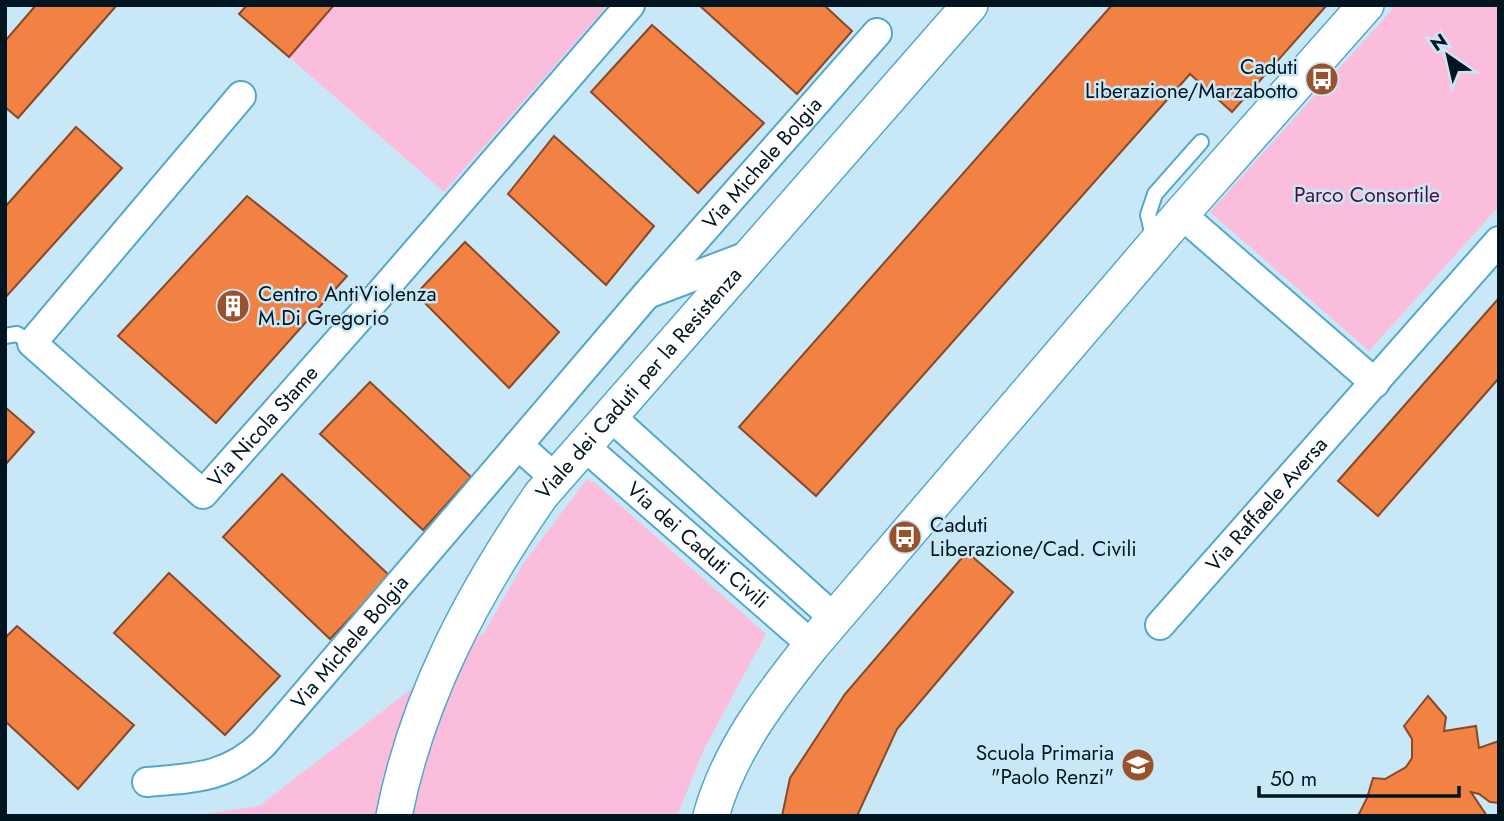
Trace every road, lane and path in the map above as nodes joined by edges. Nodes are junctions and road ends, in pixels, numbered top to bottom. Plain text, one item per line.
1 (630, 5) edge
2 (970, 5) edge
3 (1366, 5) edge
4 (877, 33) dead end
5 (241, 96) dead end
6 (1201, 142) dead end
7 (1181, 214) junction
8 (1499, 241) edge
9 (1155, 244) junction
10 (750, 255) junction
11 (647, 293) junction
12 (19, 340) edge
13 (1375, 383) junction
14 (609, 415) junction
15 (517, 445) junction
16 (583, 445) junction
17 (555, 478) junction
18 (834, 618) junction
19 (1160, 625) dead end
20 (812, 645) junction
21 (147, 782) dead end
22 (394, 816) edge
23 (711, 816) edge

1 - 12 street, Via Nicola Stame
2 - 10 street, Viale dei Caduti per la Resistenza
3 - 7 street
4 - 11 street, Via Michele Bolgia
5 - 12 street, Via Nicola Stame
6 - 9 lane
7 - 9 street
7 - 13 street
8 - 13 street, Via Raffaele Aversa
9 - 18 street
10 - 11 street, Via Michele Bolgia
10 - 14 street, Viale dei Caduti per la Resistenza
11 - 15 street, Via Michele Bolgia
13 - 19 street, Via Raffaele Aversa
14 - 16 street, Viale dei Caduti per la Resistenza
14 - 18 street, Via dei Caduti Civili
15 - 17 street
15 - 21 street, Via Michele Bolgia
16 - 17 street, Viale dei Caduti per la Resistenza
16 - 20 street, Via dei Caduti Civili
17 - 22 street, Viale dei Caduti per la Resistenza
18 - 20 street
20 - 23 street

